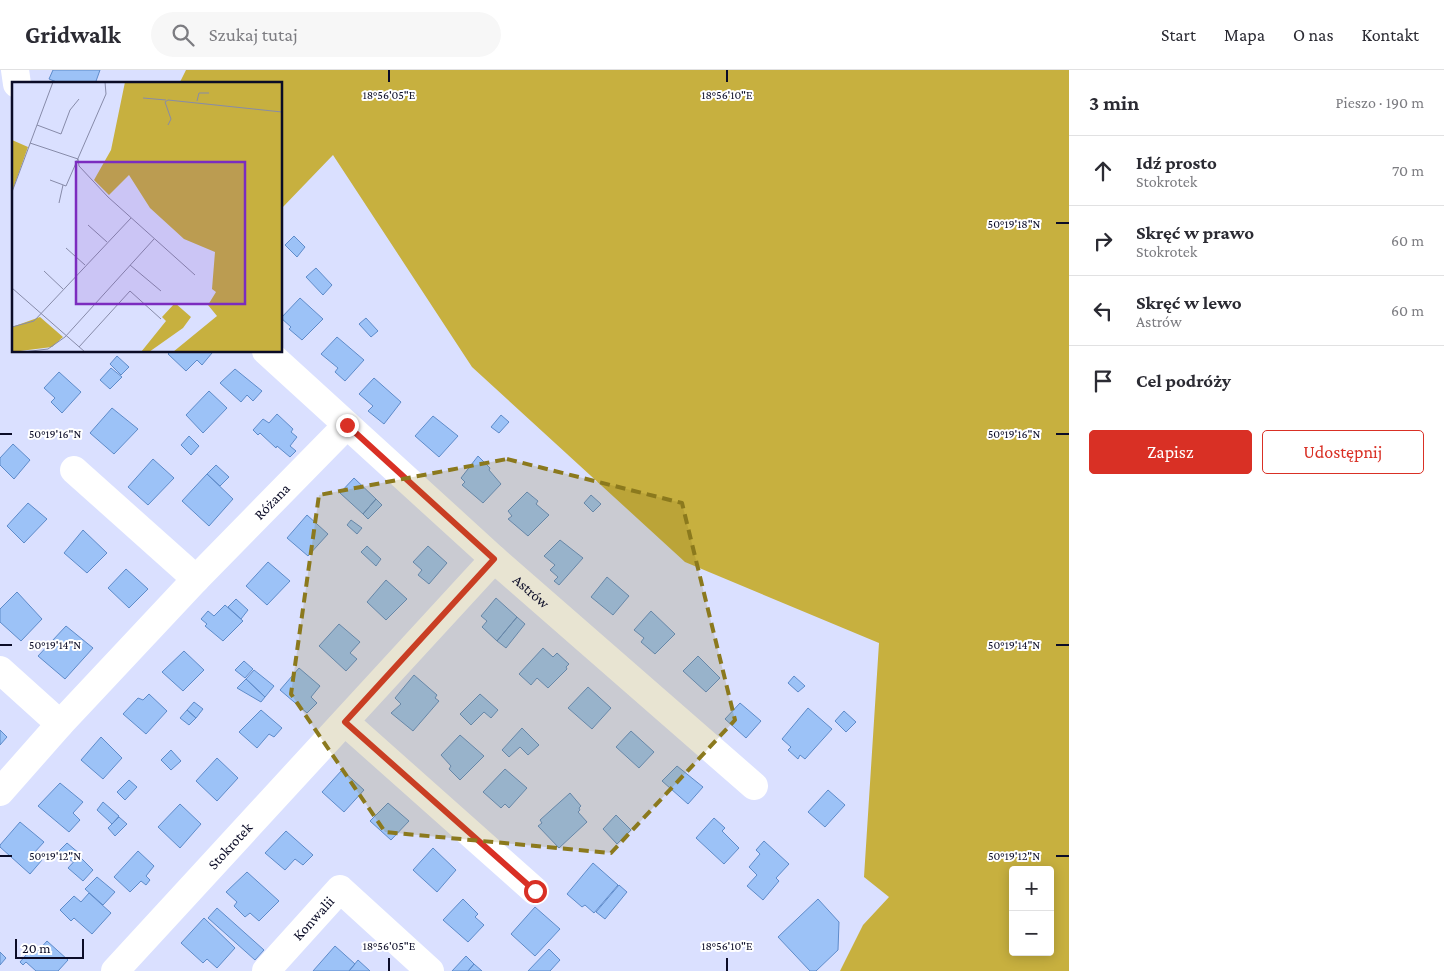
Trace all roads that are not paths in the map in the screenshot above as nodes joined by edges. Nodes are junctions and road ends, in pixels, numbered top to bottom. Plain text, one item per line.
1 (5, 70) edge
2 (0, 77) edge
3 (267, 352) edge
4 (347, 425) junction
5 (74, 470) dead end
6 (494, 559) junction
7 (196, 579) junction
8 (0, 670) edge
9 (345, 722) junction
10 (60, 724) junction
11 (754, 786) dead end
12 (0, 792) edge
13 (535, 891) dead end
14 (114, 971) edge
15 (266, 971) edge
16 (430, 971) edge

1 - 2 street
3 - 4 street, Astrów
4 - 6 street, Astrów
4 - 7 street, Różana
5 - 7 street
6 - 9 street, Stokrotek
6 - 11 street, Astrów
7 - 10 street, Różana
8 - 10 street
9 - 13 street
9 - 14 street, Stokrotek
10 - 12 street, Różana
15 - 16 street, Konwalii

